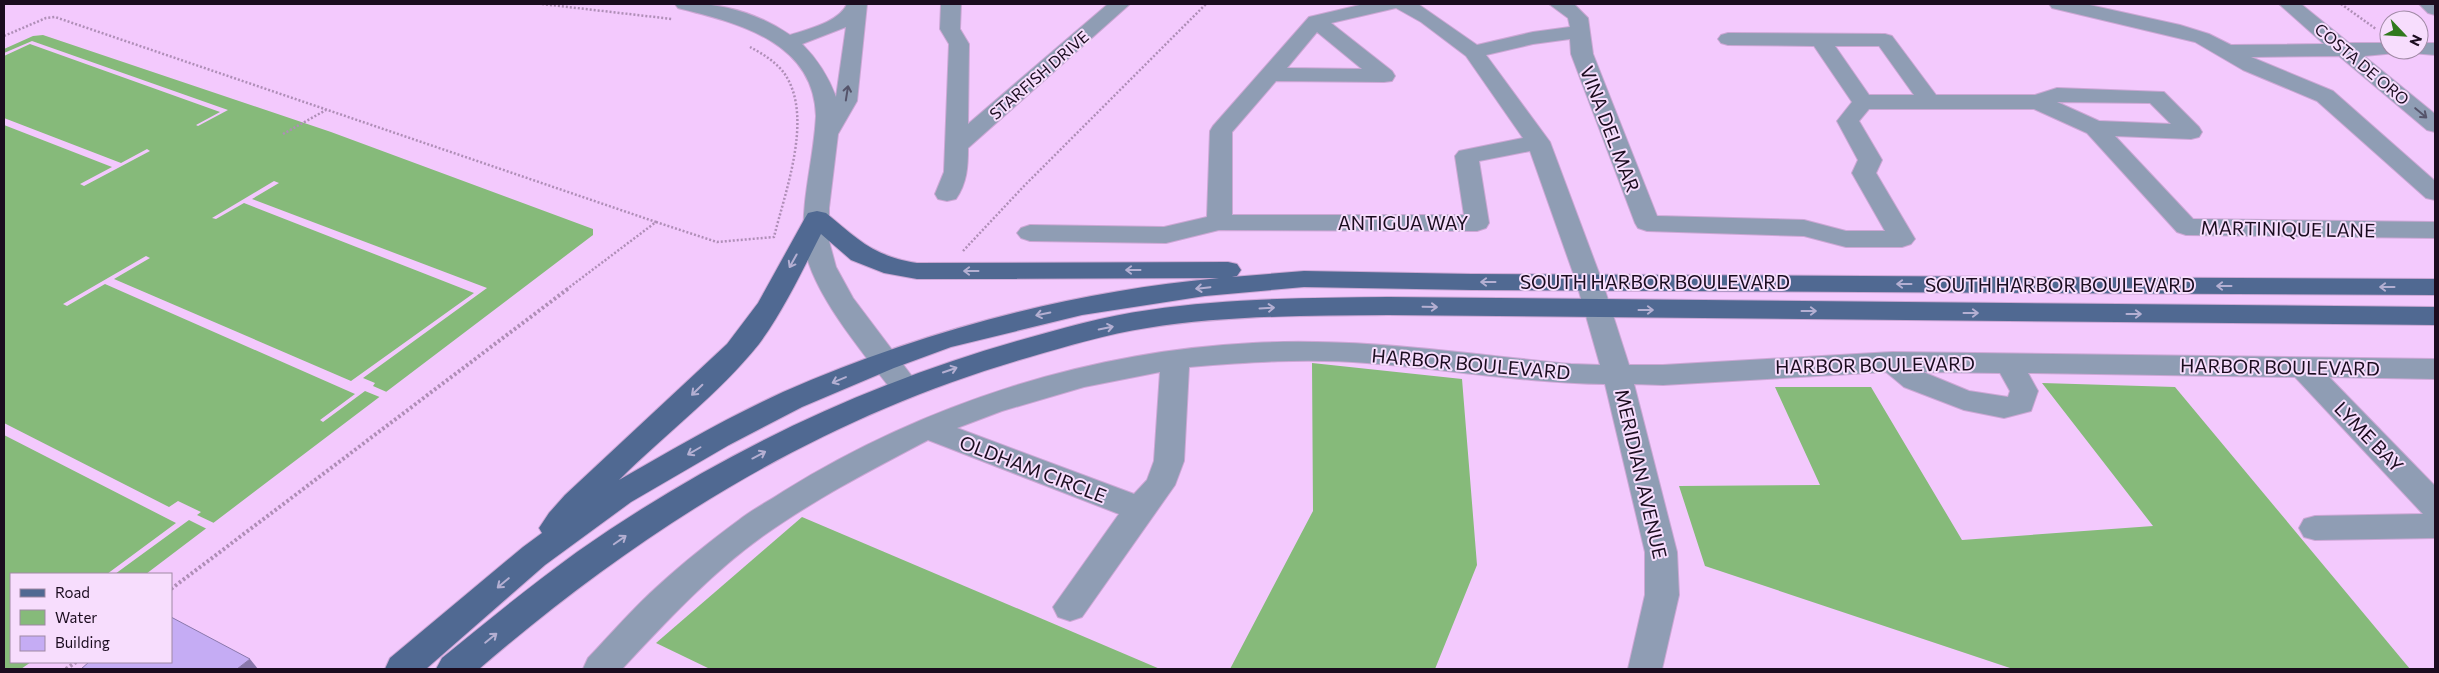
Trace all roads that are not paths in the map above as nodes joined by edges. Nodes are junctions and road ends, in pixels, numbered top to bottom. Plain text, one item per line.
1 (951, 4) edge
2 (1389, 4) edge
3 (1404, 4) edge
4 (1559, 4) edge
5 (2059, 4) edge
6 (2289, 4) edge
7 (2316, 4) edge
8 (2428, 4) edge
9 (857, 7) edge
10 (1104, 9) edge
11 (2435, 9) edge
12 (1338, 11) edge
13 (683, 12) edge
14 (1580, 32) junction
15 (1728, 39) dead end
16 (1820, 40) junction
17 (2379, 41) edge
18 (789, 42) junction
19 (2379, 44) edge
20 (2344, 50) junction
21 (2227, 51) junction
22 (1473, 52) junction
23 (2398, 60) edge
24 (1268, 74) junction
25 (2435, 101) edge
26 (1863, 102) junction
27 (1930, 102) junction
28 (2038, 102) junction
29 (2435, 125) edge
30 (2095, 128) junction
31 (825, 136) junction
32 (1538, 142) junction
33 (957, 146) junction
34 (2435, 193) edge
35 (947, 194) dead end
36 (817, 218) junction
37 (1219, 222) junction
38 (2435, 230) edge
39 (1030, 233) dead end
40 (1304, 279) junction
41 (1589, 281) junction
42 (2435, 287) edge
43 (1598, 310) junction
44 (2435, 316) edge
45 (1174, 359) junction
46 (884, 361) junction
47 (1892, 362) junction
48 (2008, 362) junction
49 (2303, 368) junction
50 (2435, 370) edge
51 (1617, 373) junction
52 (904, 386) junction
53 (926, 428) junction
54 (2435, 506) edge
55 (1140, 509) junction
56 (2435, 526) edge
57 (2315, 528) dead end
58 (534, 556) junction
59 (1070, 607) dead end
60 (402, 669) edge
61 (454, 669) edge
62 (600, 669) edge
63 (1645, 669) edge

1 - 33 street
2 - 12 street
3 - 22 street, MERIDIAN AVENUE
4 - 14 street, VINA DEL MAR
5 - 21 street
6 - 20 street, COSTA DE ORO
7 - 17 street, COSTA DE ORO
8 - 11 street
9 - 18 street
31 -> 9 street
10 - 33 street, STARFISH DRIVE
12 - 24 street
12 - 24 street
13 - 18 street
14 - 22 street
14 - 26 street, VINA DEL MAR
15 - 16 street
16 - 26 street
16 - 27 street
18 - 31 street
19 - 20 street
20 - 21 street
20 -> 29 street, COSTA DE ORO
21 - 34 street
22 - 32 street, MERIDIAN AVENUE
23 - 25 street, COSTA DE ORO
24 - 37 street
26 - 27 street, MARTINIQUE LANE
27 - 28 street, MARTINIQUE LANE
28 - 30 street, MARTINIQUE LANE
28 - 30 street, MARTINIQUE LANE
30 - 38 street, MARTINIQUE LANE
31 - 36 street
32 - 37 street, ANTIGUA WAY
32 - 41 street, MERIDIAN AVENUE
33 - 35 street
40 -> 36 main road
36 - 46 street
36 -> 58 main road
37 - 39 street, ANTIGUA WAY
41 -> 40 main road, SOUTH HARBOR BOULEVARD
40 -> 46 main road, SOUTH HARBOR BOULEVARD
42 -> 41 main road, SOUTH HARBOR BOULEVARD
41 - 43 street, MERIDIAN AVENUE
43 -> 44 main road, SOUTH HARBOR BOULEVARD
43 - 51 street, MERIDIAN AVENUE
52 -> 43 main road, SOUTH HARBOR BOULEVARD
45 - 51 street, HARBOR BOULEVARD
45 - 53 street, HARBOR BOULEVARD
45 - 55 street
46 - 52 street
46 -> 58 main road, SOUTH HARBOR BOULEVARD
47 - 48 street, HARBOR BOULEVARD
47 - 48 street
47 - 51 street, HARBOR BOULEVARD
48 - 49 street, HARBOR BOULEVARD
49 - 50 street, HARBOR BOULEVARD
49 - 54 street, LYME BAY
51 - 63 street, MERIDIAN AVENUE
61 -> 52 main road, SOUTH HARBOR BOULEVARD
53 - 55 street, OLDHAM CIRCLE
53 - 62 street, HARBOR BOULEVARD
55 - 59 street
56 - 57 street
58 -> 60 main road

